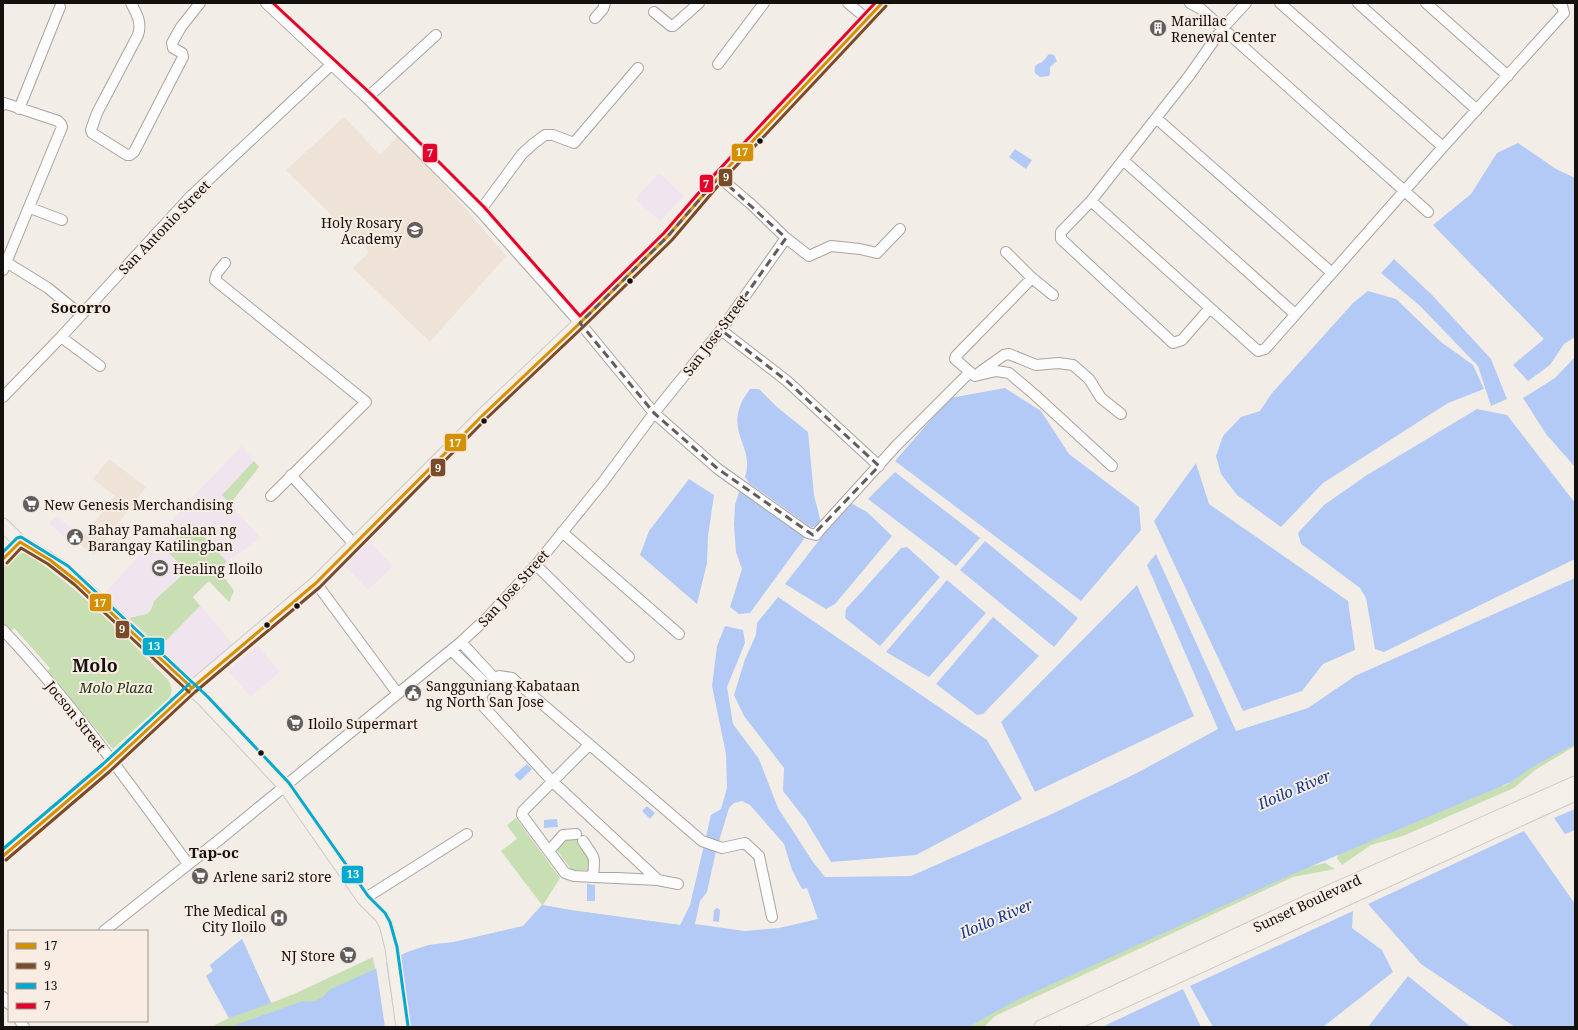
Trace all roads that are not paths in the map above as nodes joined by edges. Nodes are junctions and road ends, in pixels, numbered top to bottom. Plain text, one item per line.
1 (131, 3) edge
2 (200, 3) edge
3 (266, 3) edge
4 (605, 3) edge
5 (699, 3) edge
6 (764, 3) edge
7 (848, 3) edge
8 (882, 3) edge
9 (1190, 3) edge
10 (1246, 3) edge
11 (1280, 3) edge
12 (1358, 3) edge
13 (1426, 3) edge
14 (1558, 3) edge
15 (60, 7) dead end
16 (654, 12) dead end
17 (595, 18) dead end
18 (867, 19) junction
19 (1222, 29) junction
20 (436, 35) dead end
21 (332, 64) junction
22 (718, 64) dead end
23 (638, 68) dead end
24 (1508, 76) junction
25 (367, 98) junction
26 (3, 104) edge
27 (19, 109) junction
28 (1477, 110) junction
29 (1156, 118) junction
30 (1443, 147) junction
31 (1123, 160) junction
32 (719, 177) junction
33 (1405, 191) junction
34 (1091, 201) junction
35 (30, 208) junction
36 (480, 211) junction
37 (1428, 212) dead end
38 (62, 220) dead end
39 (900, 228) dead end
40 (786, 238) junction
41 (1006, 252) dead end
42 (225, 263) dead end
43 (5, 266) edge
44 (1332, 273) junction
45 (1032, 278) junction
46 (1052, 295) dead end
47 (1210, 308) junction
48 (81, 314) junction
49 (1295, 314) junction
50 (580, 323) junction
51 (720, 330) junction
52 (61, 337) junction
53 (100, 366) dead end
54 (972, 374) junction
55 (3, 397) edge
56 (654, 413) junction
57 (1121, 414) dead end
58 (879, 466) junction
59 (1112, 466) dead end
60 (291, 475) junction
61 (271, 496) dead end
62 (3, 525) edge
63 (562, 532) junction
64 (20, 542) junction
65 (354, 544) junction
66 (3, 559) edge
67 (536, 565) junction
68 (316, 583) junction
69 (3, 630) edge
70 (679, 634) dead end
71 (461, 642) junction
72 (451, 650) junction
73 (629, 657) dead end
74 (492, 682) junction
75 (192, 688) junction
76 (398, 694) junction
77 (590, 745) junction
78 (113, 761) junction
79 (553, 782) junction
80 (1575, 783) edge
81 (285, 786) junction
82 (1575, 794) edge
83 (467, 834) dead end
84 (548, 851) junction
85 (3, 856) edge
86 (188, 864) junction
87 (593, 877) junction
88 (658, 880) junction
89 (678, 884) dead end
90 (364, 899) junction
91 (772, 917) dead end
92 (105, 930) edge
93 (1127, 993) junction
94 (404, 1027) edge
95 (1041, 1027) edge
96 (1067, 1027) edge

1 - 2 street
3 - 21 street
4 - 17 street
5 - 16 street
6 - 22 street
7 - 18 street
8 - 18 main road
9 - 19 street
10 - 19 street
11 - 30 street
12 - 28 street
13 - 24 street
14 - 24 street
15 - 27 street
18 - 32 main road
19 - 29 street
19 - 33 street
20 - 25 street
21 - 25 street
21 - 48 street, San Antonio Street
23 - 36 street
24 - 28 street
25 - 36 street
26 - 27 street
27 - 35 street
28 - 30 street
29 - 31 street
29 - 44 street
30 - 33 street
31 - 34 street
31 - 49 street
32 - 40 street
32 - 50 main road
33 - 37 street
33 - 44 street
34 - 47 street
34 - 47 street
35 - 38 street
35 - 43 street
36 - 50 street
39 - 40 street
40 - 51 street, San Jose Street
41 - 45 street
42 - 60 street
43 - 48 street
44 - 49 street
45 - 46 street
45 - 54 street
47 - 49 street
48 - 52 street, San Antonio Street
50 - 56 street
50 - 65 main road
51 - 56 street, San Jose Street
51 - 58 street
52 - 53 street
52 - 55 street, San Antonio Street
54 - 57 street
54 - 58 street
54 - 59 street
56 - 58 street
56 - 63 street, San Jose Street
60 - 61 street
60 - 65 street
62 - 64 main road
63 - 67 street, San Jose Street
63 - 70 street
64 - 66 main road
64 - 75 main road
65 - 68 main road
67 - 71 street, San Jose Street
67 - 73 street
68 - 75 main road
68 - 76 street
69 - 78 street, Jocson Street
71 - 72 street, San Jose Street
71 - 74 street
72 - 74 street
72 - 76 street, San Jose Street
74 - 77 street
74 - 79 street
75 - 78 main road
75 - 81 main road
76 - 81 street, San Jose Street
77 - 79 street
77 - 91 street
78 - 85 main road
78 - 86 street, Jocson Street
79 - 84 street
79 - 88 street
80 - 93 main road, Sunset Boulevard
81 - 86 street, San Jose Street
81 - 90 main road
82 - 93 main road, Sunset Boulevard
83 - 90 street
84 - 87 street
84 - 87 street
86 - 92 street, San Jose Street
87 - 88 street
88 - 89 street
90 - 94 main road
93 - 95 main road, Sunset Boulevard
93 - 96 main road, Sunset Boulevard

